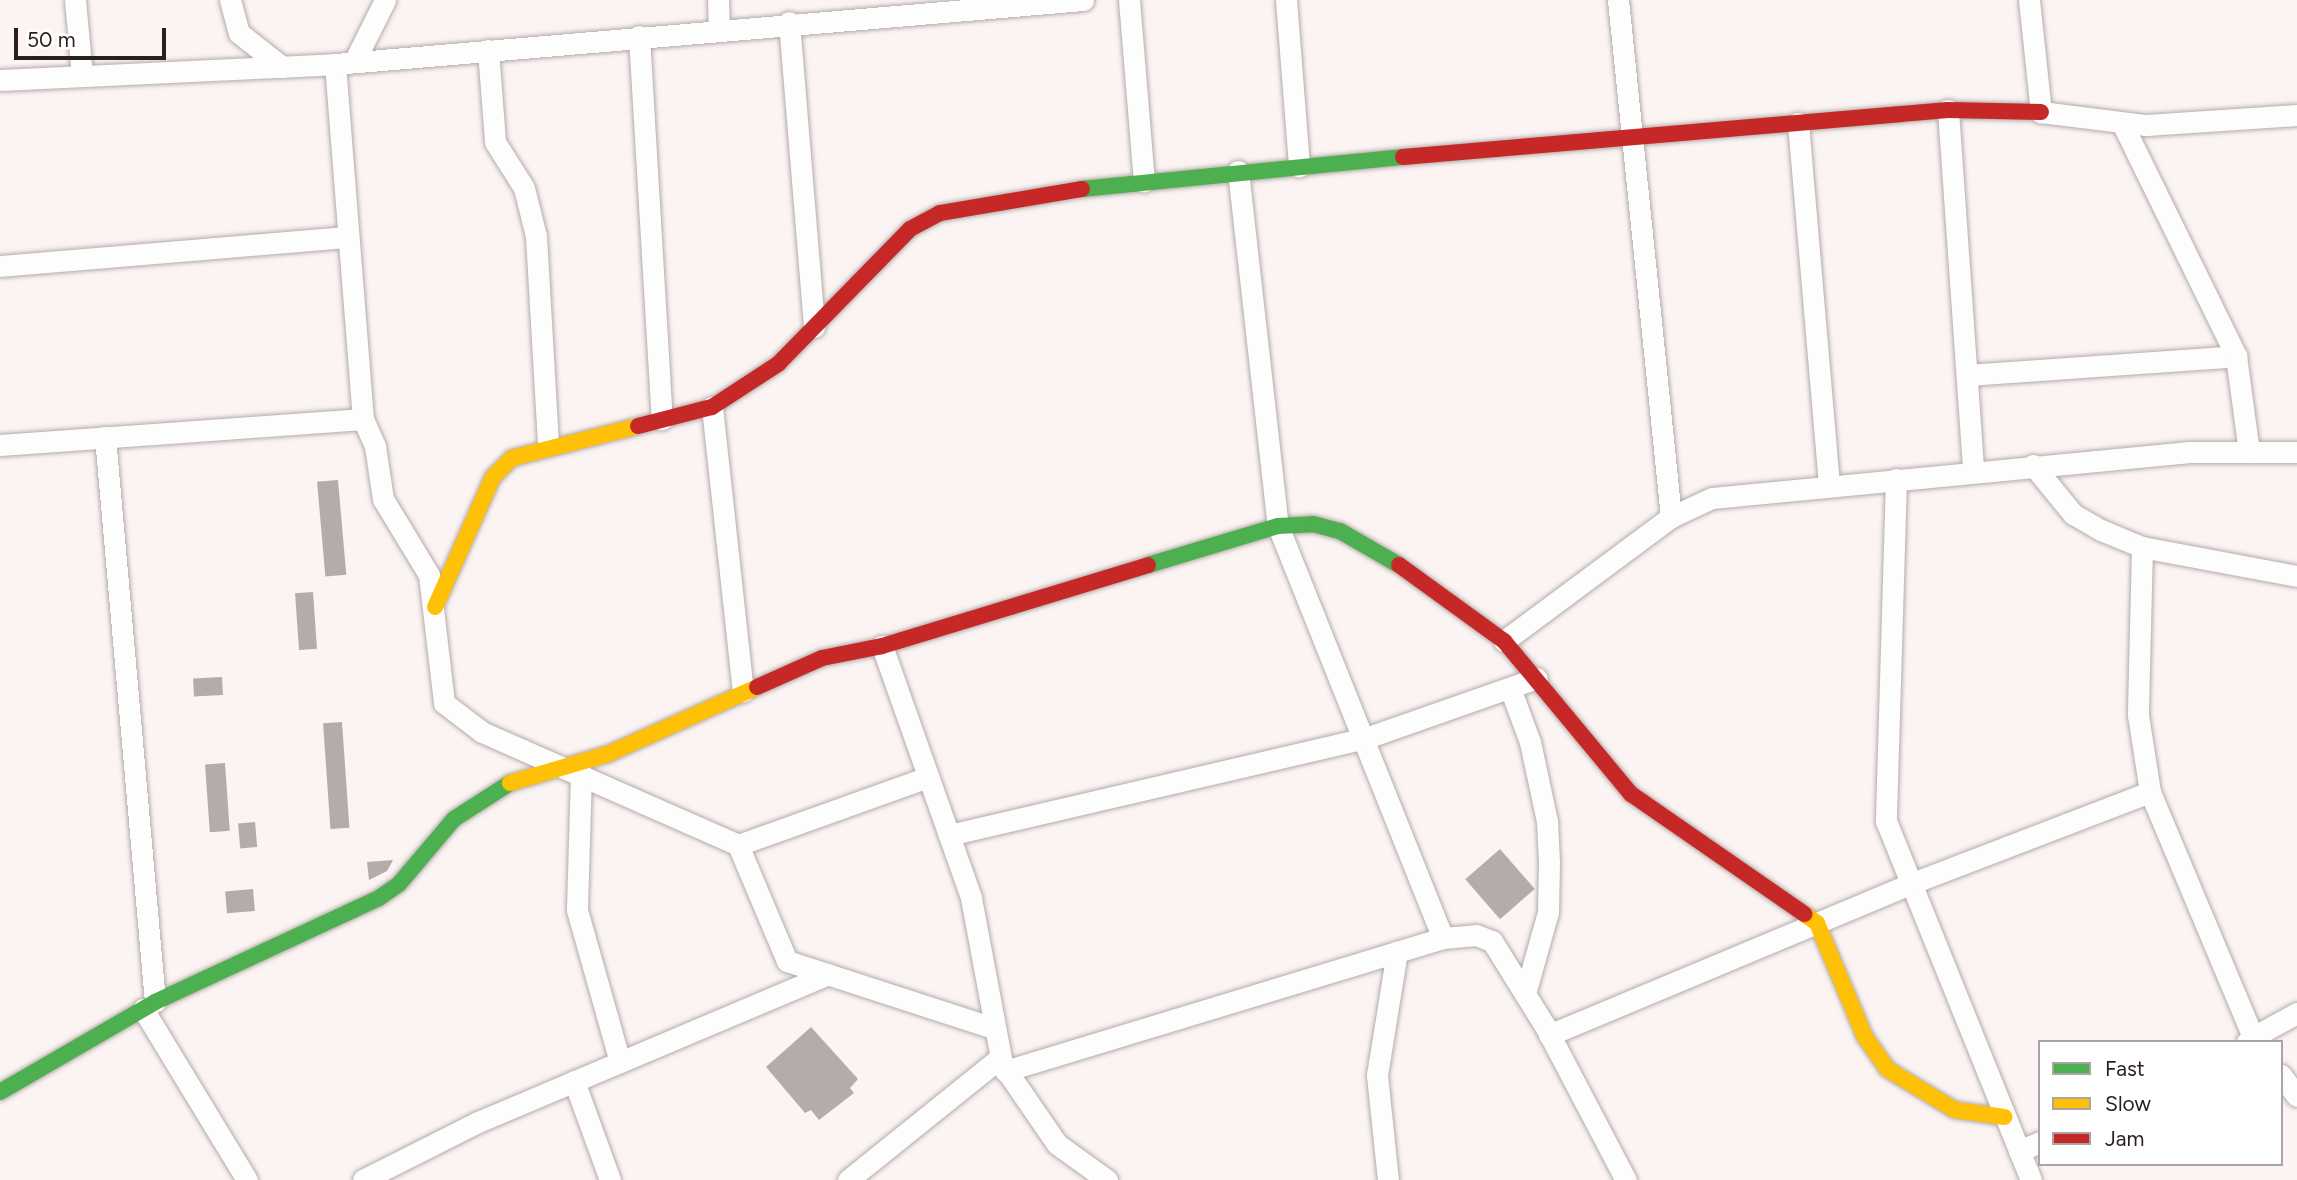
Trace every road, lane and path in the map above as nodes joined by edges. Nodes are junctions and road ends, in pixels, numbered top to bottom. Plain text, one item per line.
1 (75, 0) edge
2 (230, 0) edge
3 (385, 0) edge
4 (718, 0) edge
5 (1083, 0) edge
6 (1129, 0) edge
7 (1286, 0) edge
8 (1618, 0) edge
9 (2029, 0) edge
10 (1032, 2) edge
11 (789, 22) junction
12 (719, 28) junction
13 (639, 36) junction
14 (488, 50) junction
15 (344, 63) junction
16 (282, 66) junction
17 (82, 76) junction
18 (0, 80) edge
19 (1948, 110) junction
20 (2041, 112) junction
21 (2297, 115) edge
22 (1798, 122) junction
23 (2123, 125) junction
24 (1633, 141) junction
25 (1299, 166) junction
26 (1238, 171) junction
27 (1144, 181) junction
28 (345, 237) junction
29 (0, 266) edge
30 (814, 327) junction
31 (2236, 356) junction
32 (1967, 376) junction
33 (712, 407) junction
34 (363, 419) junction
35 (662, 419) junction
36 (105, 437) junction
37 (0, 444) edge
38 (548, 444) junction
39 (2249, 452) junction
40 (2297, 452) edge
41 (2033, 465) junction
42 (1973, 470) junction
43 (1896, 479) junction
44 (1829, 484) junction
45 (1671, 517) junction
46 (1278, 526) junction
47 (2142, 547) junction
48 (2295, 581) edge
49 (435, 607) junction
50 (1504, 641) junction
51 (882, 646) junction
52 (1536, 678) junction
53 (1510, 688) junction
54 (743, 691) junction
55 (1363, 739) junction
56 (573, 769) junction
57 (928, 777) junction
58 (2150, 792) junction
59 (948, 835) junction
60 (738, 845) junction
61 (1910, 884) junction
62 (1817, 923) junction
63 (1443, 938) junction
64 (1396, 952) junction
65 (828, 974) junction
66 (1525, 994) junction
67 (149, 1005) junction
68 (2297, 1013) edge
69 (993, 1028) junction
70 (1549, 1035) junction
71 (2252, 1040) edge
72 (620, 1062) junction
73 (1003, 1065) junction
74 (2283, 1078) edge
75 (574, 1082) junction
76 (0, 1092) edge
77 (2297, 1096) edge
78 (2006, 1117) junction
79 (2038, 1143) edge
80 (2019, 1152) junction
81 (1618, 1178) edge
82 (247, 1180) edge
83 (363, 1180) edge
84 (610, 1180) edge
85 (848, 1180) edge
86 (1108, 1180) edge
87 (1388, 1180) edge
88 (2031, 1180) edge

1 - 17 street
2 - 16 street
3 - 15 street
4 - 12 street
5 - 10 street
6 - 27 street
7 - 25 street
8 - 24 street
9 - 20 street
10 - 11 street
11 - 12 street
11 - 30 street
12 - 13 street
13 - 14 street
13 - 35 street
14 - 15 street
14 - 38 street
15 - 16 street
15 - 28 street
16 - 17 street
17 - 18 street
19 - 20 street
19 - 22 street
19 - 32 street
20 - 23 street
21 - 23 street
22 - 24 street
22 - 44 street
23 - 31 street
24 - 25 street
24 - 45 street
25 - 26 street
26 - 27 street
26 - 46 street
27 - 30 street
28 - 29 street
28 - 34 street
30 - 33 street
31 - 32 street
31 - 39 street
32 - 42 street
33 - 35 street
33 - 54 street
34 - 36 street
34 - 49 street
35 - 38 street
36 - 37 street
36 - 67 street
38 - 49 street
39 - 40 street
39 - 41 street
41 - 42 street
41 - 47 street
42 - 43 street
43 - 44 street
43 - 61 street
44 - 45 street
45 - 50 street
46 - 50 street
46 - 51 street
46 - 55 street
47 - 48 street
47 - 58 street
49 - 56 street
50 - 52 street
51 - 54 street
51 - 57 street
52 - 53 street
52 - 62 street
53 - 55 street
53 - 66 street
54 - 56 street
55 - 59 street
55 - 63 street
56 - 60 street
56 - 67 street
56 - 72 street
57 - 59 street
57 - 60 street
58 - 61 street
58 - 71 street
59 - 69 street
60 - 65 street
61 - 62 street
61 - 78 street
62 - 70 street
62 - 78 street
63 - 64 street
63 - 66 street
64 - 73 street
64 - 87 street
65 - 69 street
65 - 72 street
66 - 70 street
67 - 76 street
67 - 82 street
68 - 71 street
69 - 73 street
70 - 81 street
72 - 75 street
73 - 85 street
73 - 86 street
74 - 77 street
75 - 83 street
75 - 84 street
78 - 80 street
79 - 80 street
80 - 88 street

